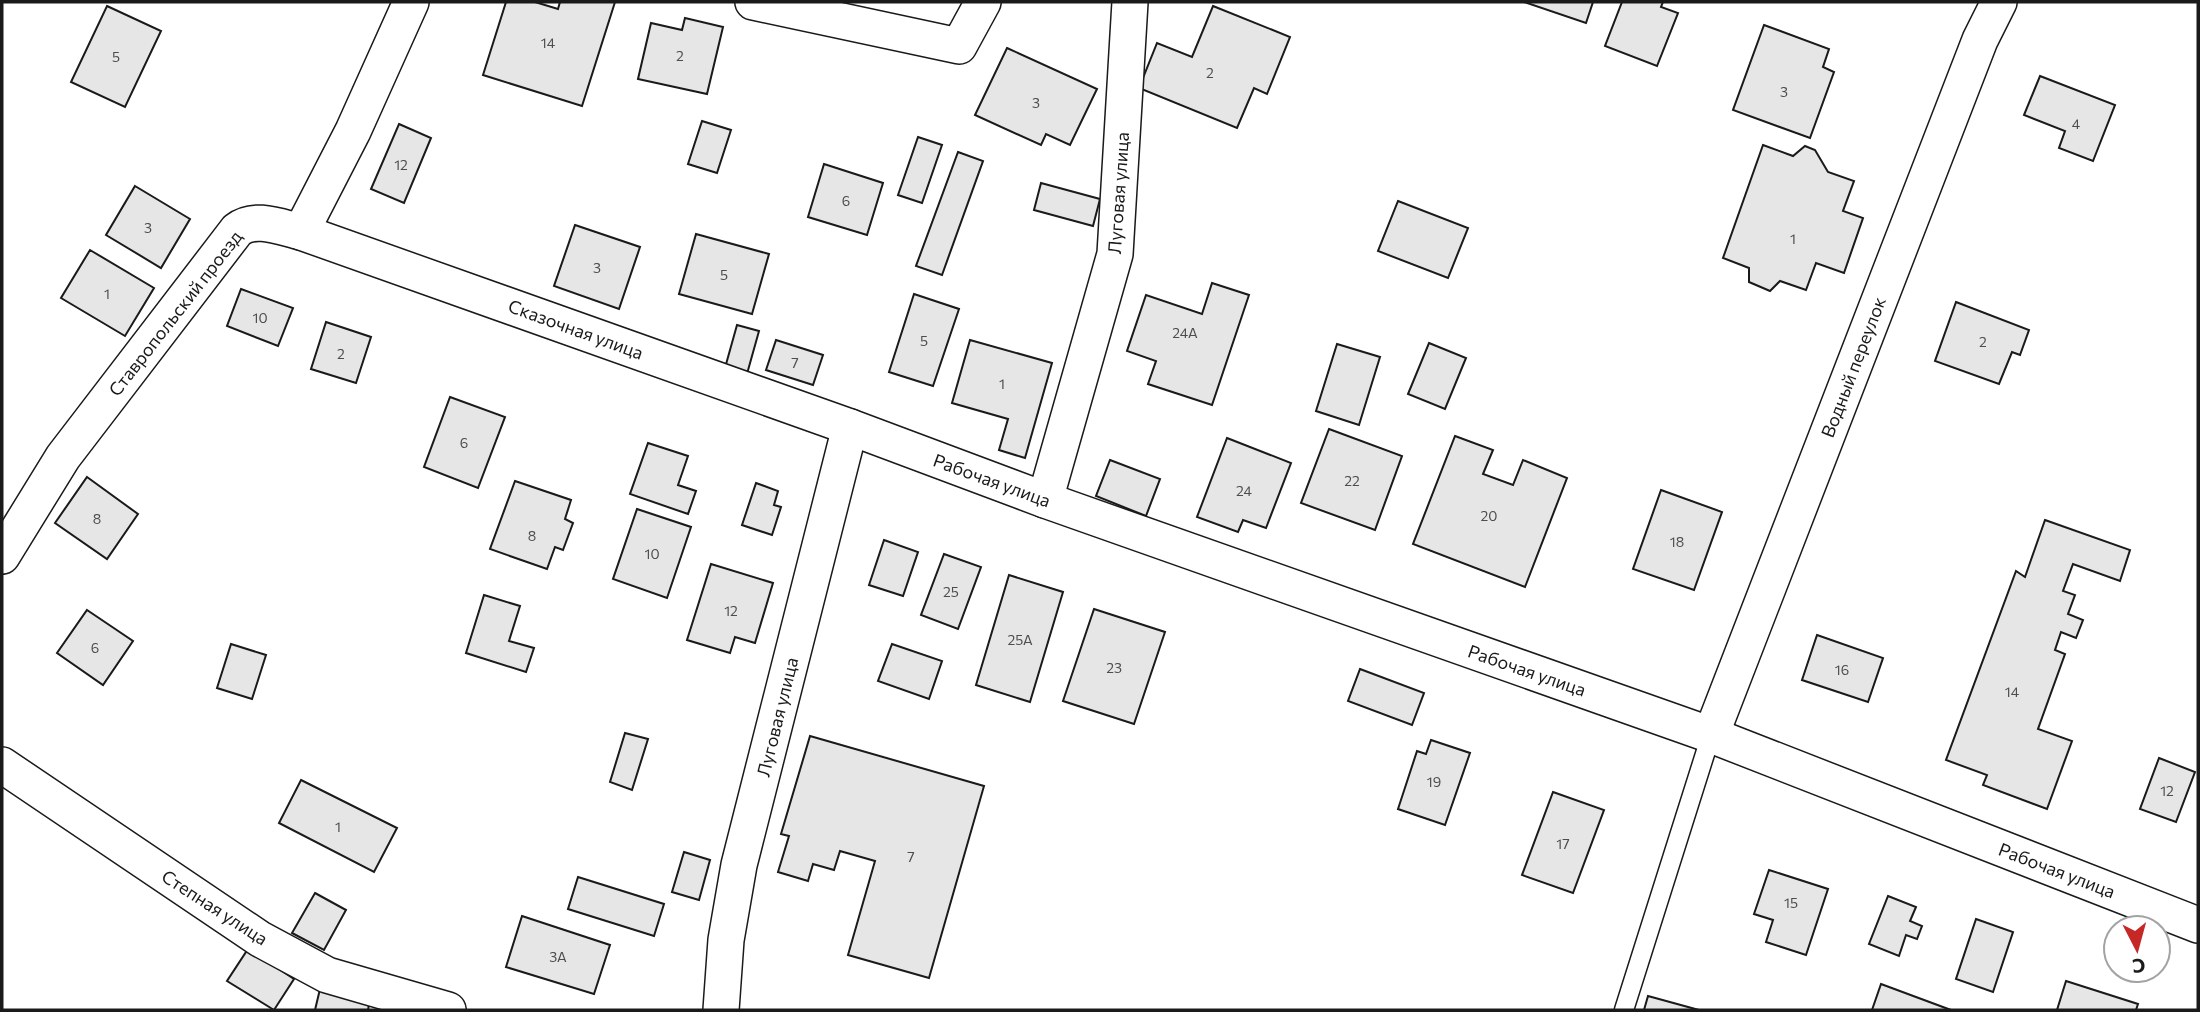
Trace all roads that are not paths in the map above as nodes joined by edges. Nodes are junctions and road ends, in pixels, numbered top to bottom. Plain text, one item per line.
1 (411, 2) edge
2 (753, 2) edge
3 (983, 2) edge
4 (1130, 2) edge
5 (1999, 2) edge
6 (301, 232) junction
7 (850, 427) junction
8 (1045, 500) junction
9 (2, 556) edge
10 (1711, 735) junction
11 (2, 765) edge
12 (2198, 925) edge
13 (448, 1010) edge
14 (721, 1010) edge
15 (1623, 1010) edge

1 - 6 street
2 - 3 street
4 - 8 street, Луговая улица
5 - 10 street, Водный переулок
6 - 7 street, Сказочная улица
6 - 9 street, Ставропольский проезд
7 - 8 street, Рабочая улица
7 - 14 street, Луговая улица
8 - 10 street, Рабочая улица
10 - 12 street, Рабочая улица
10 - 15 lane
11 - 13 street, Степная улица

